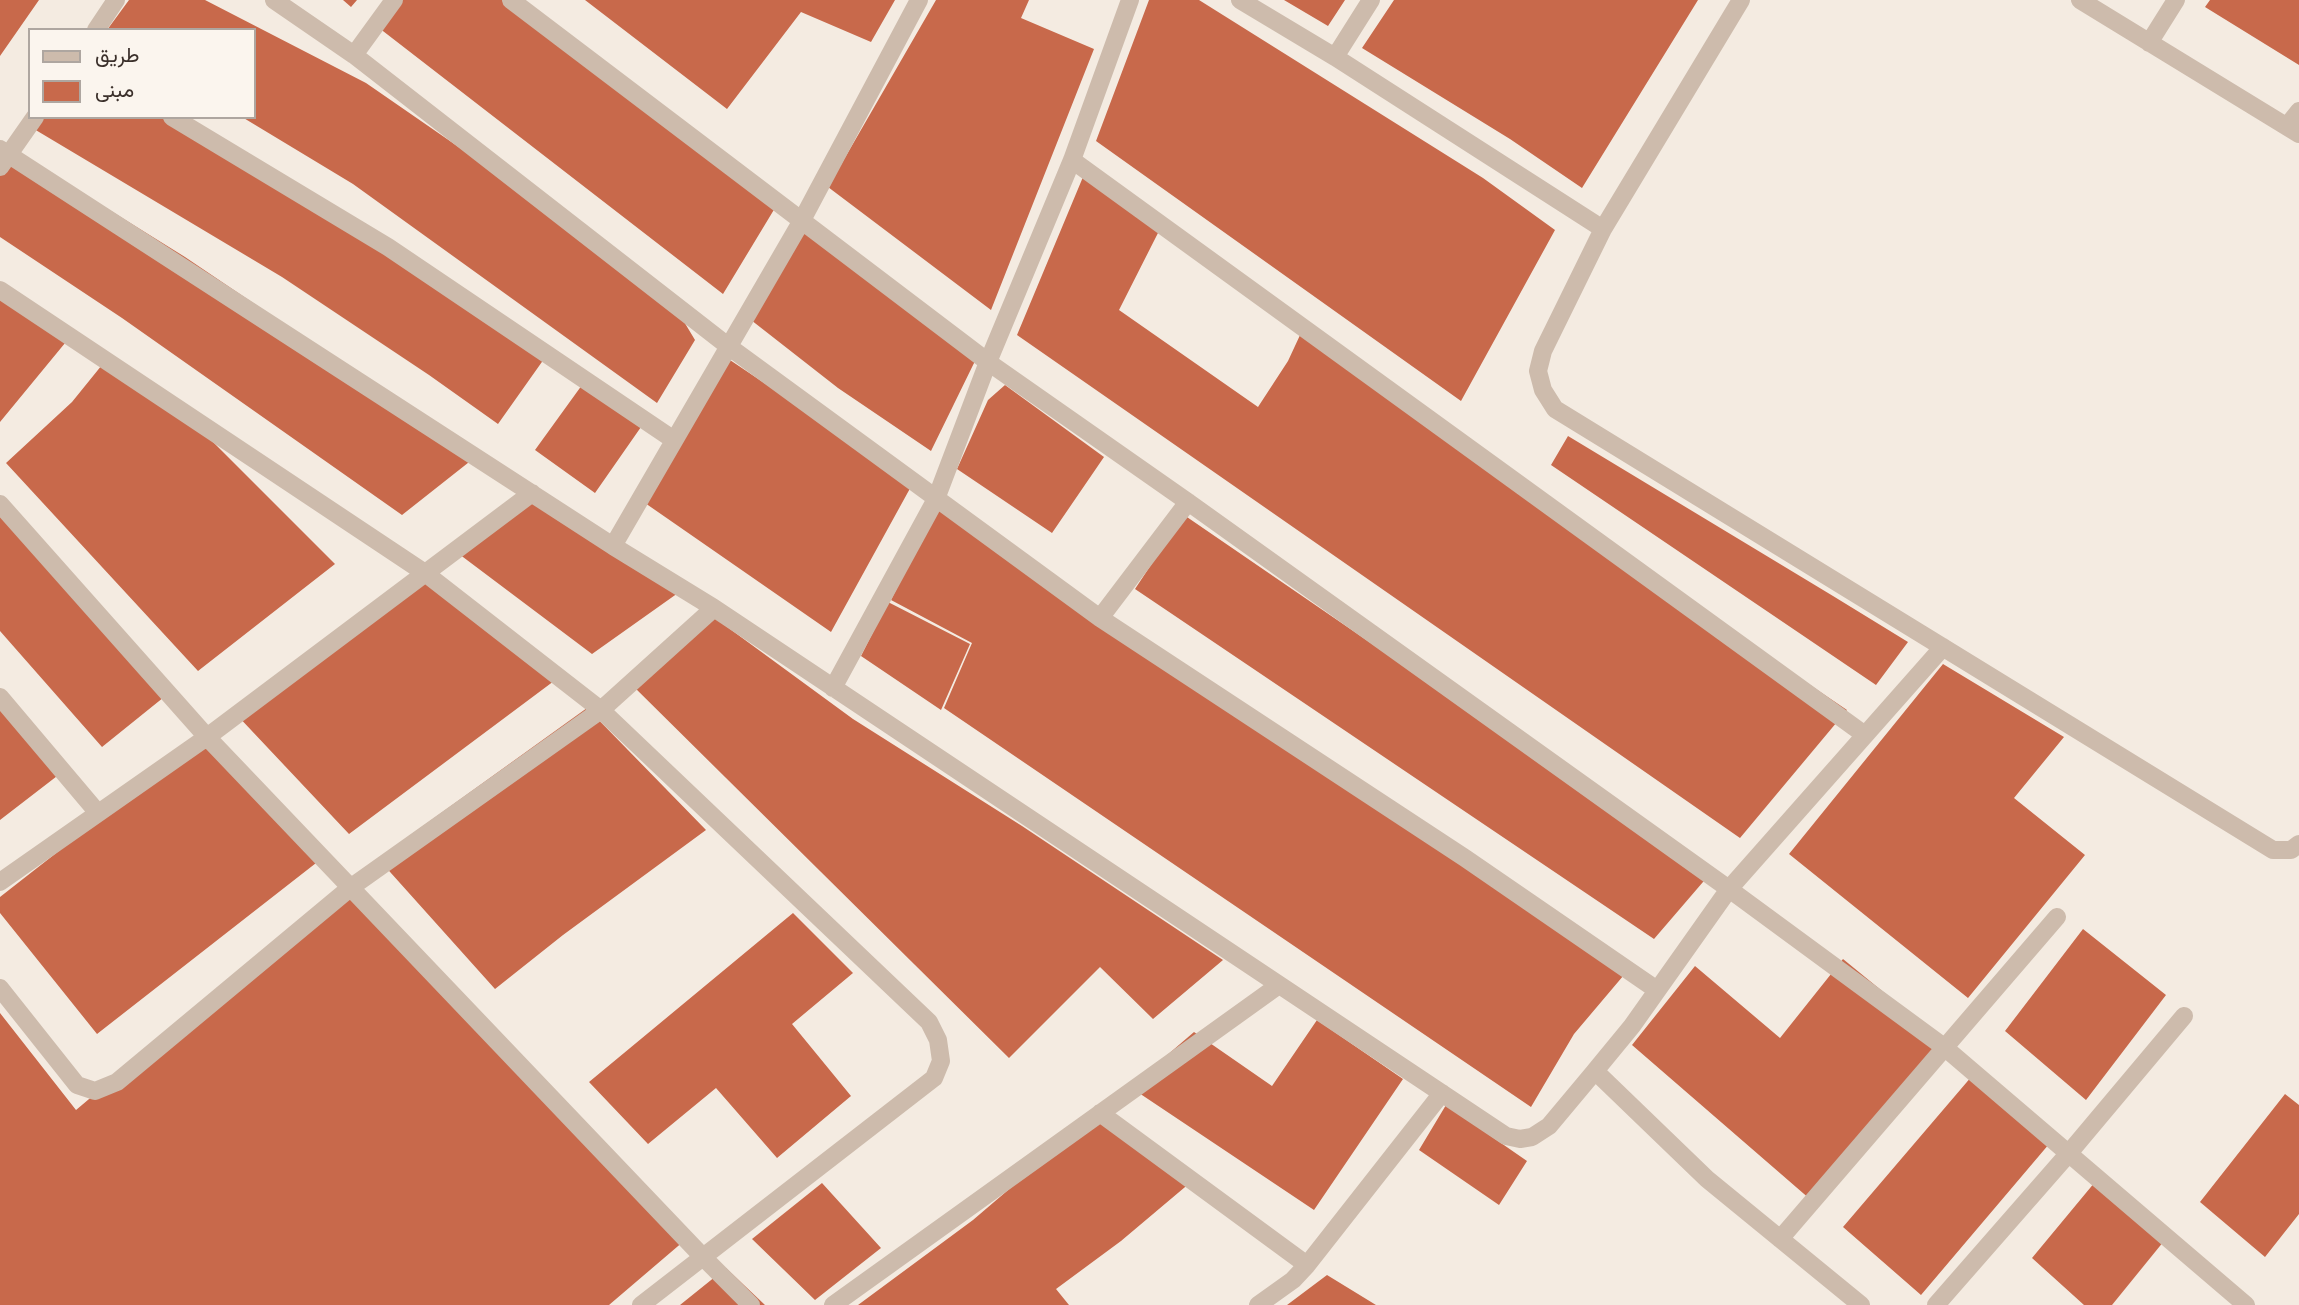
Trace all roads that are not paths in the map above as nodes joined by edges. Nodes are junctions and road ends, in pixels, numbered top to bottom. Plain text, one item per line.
1 (116, 0) edge
2 (274, 0) edge
3 (394, 0) edge
4 (511, 0) edge
5 (919, 0) edge
6 (1130, 0) edge
7 (1240, 0) edge
8 (1371, 0) edge
9 (1741, 0) edge
10 (2080, 0) edge
11 (2176, 0) edge
12 (97, 28) edge
13 (2149, 43) junction
14 (354, 55) junction
15 (1335, 57) junction
16 (2299, 111) edge
17 (33, 119) edge
18 (175, 119) edge
19 (2293, 130) edge
20 (3, 157) edge
21 (1072, 160) junction
22 (801, 222) junction
23 (1603, 229) junction
24 (0, 290) edge
25 (728, 346) junction
26 (988, 362) junction
27 (674, 440) junction
28 (532, 493) junction
29 (936, 499) junction
30 (1188, 502) junction
31 (0, 504) edge
32 (613, 546) junction
33 (425, 573) junction
34 (714, 608) junction
35 (1100, 618) junction
36 (1942, 647) junction
37 (833, 688) junction
38 (0, 697) edge
39 (601, 710) junction
40 (1865, 735) junction
41 (207, 737) junction
42 (98, 813) junction
43 (2299, 844) edge
44 (0, 882) edge
45 (350, 888) junction
46 (1730, 889) junction
47 (2057, 917) dead end
48 (1279, 985) junction
49 (0, 989) edge
50 (1657, 990) junction
51 (2185, 1016) dead end
52 (1944, 1047) junction
53 (1595, 1071) junction
54 (1442, 1093) junction
55 (1100, 1113) junction
56 (2068, 1153) junction
57 (1780, 1239) junction
58 (702, 1256) junction
59 (1307, 1265) junction
60 (641, 1305) edge
61 (751, 1305) edge
62 (834, 1305) edge
63 (1258, 1305) edge
64 (1861, 1305) edge
65 (1936, 1305) edge
66 (2246, 1305) edge

1 - 12 street
2 - 14 street
3 - 14 street
4 - 22 street
5 - 22 street
6 - 21 street
7 - 15 street
8 - 15 street
9 - 23 street
10 - 13 street
11 - 13 street
13 - 19 street
14 - 25 street
15 - 23 street
16 - 19 street
17 - 20 street
18 - 27 street
20 - 28 street
21 - 26 street
21 - 40 street
22 - 25 street
22 - 26 street
23 - 36 street
24 - 33 street
25 - 27 street
25 - 29 street
26 - 29 street
26 - 30 street
27 - 32 street
28 - 32 street
28 - 33 street
29 - 35 street
29 - 37 street
30 - 35 street
30 - 46 street
31 - 41 street
32 - 34 street
33 - 39 street
33 - 41 street
34 - 37 street
34 - 39 street
35 - 50 street
36 - 40 street
36 - 43 street
37 - 48 street
38 - 42 street
39 - 45 street
39 - 58 street
40 - 46 street
41 - 42 street
41 - 45 street
42 - 44 street
45 - 49 street
45 - 58 street
46 - 50 street
46 - 52 street
47 - 52 street
48 - 54 street
48 - 55 street
50 - 53 street
51 - 56 street
52 - 56 street
52 - 57 street
53 - 54 street
53 - 57 street
54 - 59 street
55 - 59 street
55 - 62 street
56 - 65 street
56 - 66 street
57 - 64 street
58 - 60 street
58 - 61 street
59 - 63 street

